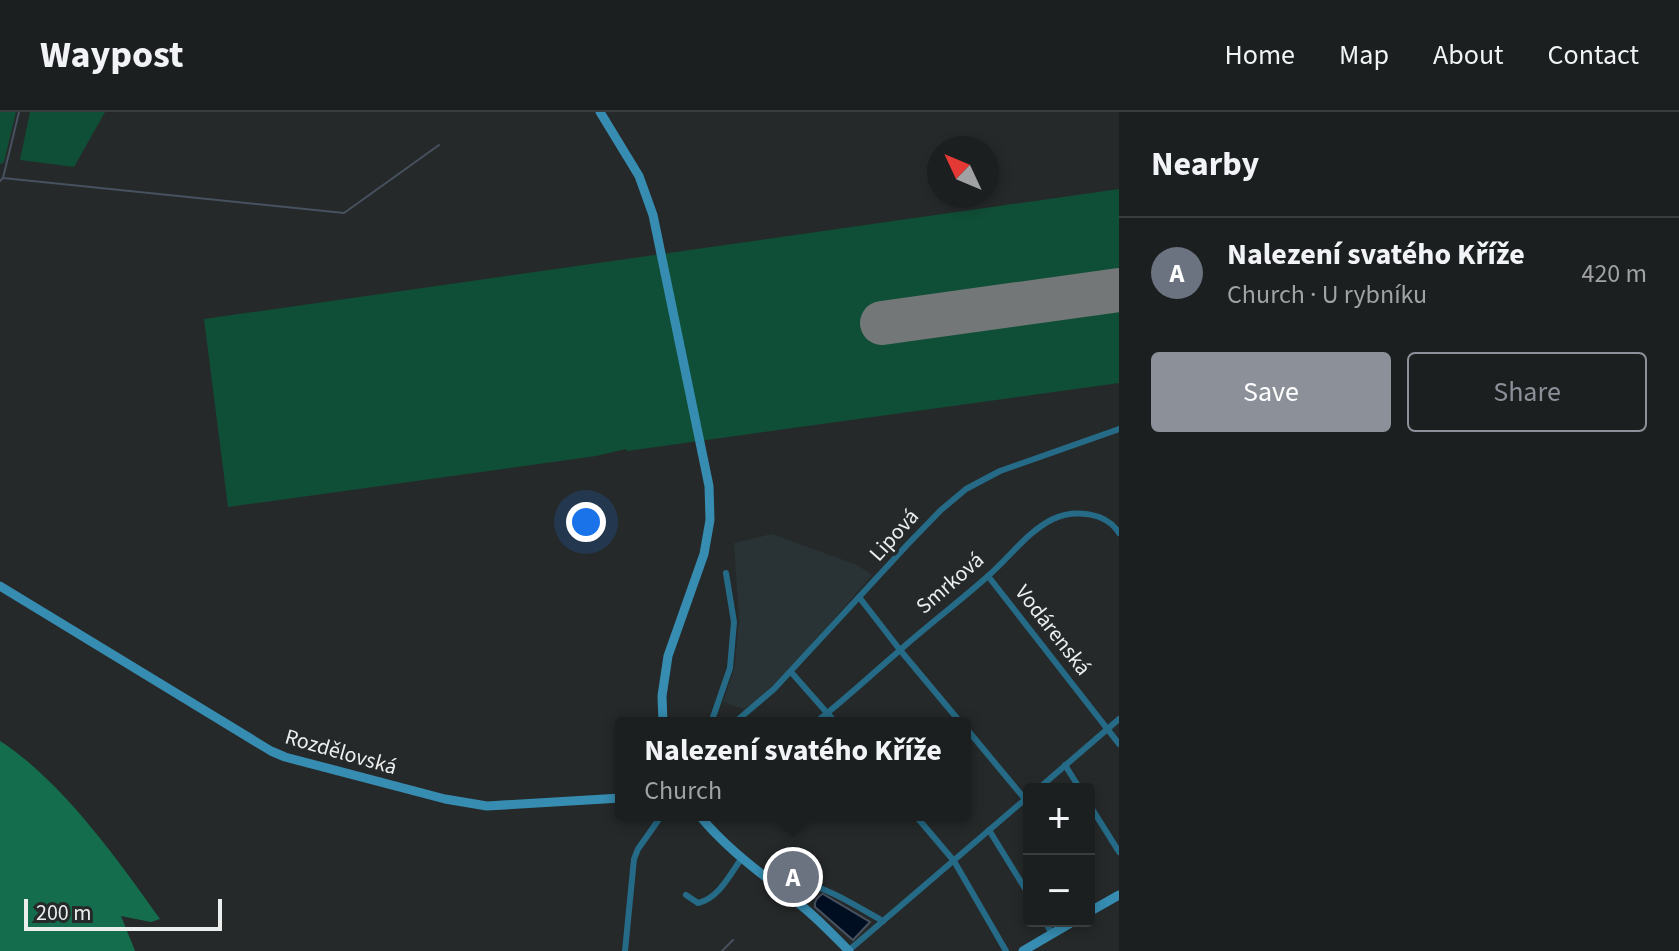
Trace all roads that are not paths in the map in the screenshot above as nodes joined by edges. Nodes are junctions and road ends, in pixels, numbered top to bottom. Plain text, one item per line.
1 (600, 112) edge
2 (1119, 429) edge
3 (1119, 533) edge
4 (726, 573) dead end
5 (988, 576) junction
6 (0, 586) edge
7 (859, 597) junction
8 (900, 650) junction
9 (791, 672) junction
10 (827, 713) junction
11 (663, 717) edge
12 (713, 717) edge
13 (741, 717) edge
14 (822, 717) edge
15 (831, 717) edge
16 (956, 717) edge
17 (1119, 719) edge
18 (1108, 729) junction
19 (971, 734) edge
20 (1119, 744) edge
21 (1065, 765) junction
22 (1045, 783) edge
23 (1076, 783) edge
24 (1023, 794) edge
25 (615, 798) edge
26 (1023, 804) edge
27 (1095, 814) edge
28 (658, 821) edge
29 (704, 821) edge
30 (920, 821) edge
31 (989, 830) junction
32 (1119, 852) edge
33 (741, 859) junction
34 (954, 861) junction
35 (1023, 885) edge
36 (686, 895) dead end
37 (789, 895) junction
38 (1119, 895) edge
39 (1095, 909) edge
40 (883, 921) junction
41 (1048, 927) edge
42 (1064, 927) edge
43 (1052, 934) junction
44 (625, 951) edge
45 (848, 951) edge
46 (1006, 951) edge
47 (1023, 951) edge

1 - 11 street
2 - 7 street, Lipová
3 - 5 street, Smrková
4 - 12 street
5 - 8 street, Smrková
5 - 18 street, Vodárenská
6 - 25 street, Rozdělovská
7 - 8 street
7 - 9 street, Lipová
8 - 10 street, Smrková
8 - 16 street
9 - 10 street
9 - 13 street, Lipová
10 - 14 street, Smrková
10 - 15 street
17 - 18 street
18 - 20 street, Vodárenská
18 - 21 street
19 - 24 street
21 - 22 street
21 - 23 street
26 - 31 street
27 - 32 street
28 - 44 street
29 - 33 street
30 - 34 street
31 - 34 street
31 - 35 street
33 - 36 street
33 - 37 street
34 - 40 street
34 - 46 street
37 - 40 street
37 - 45 street
38 - 39 street
40 - 45 street
41 - 43 street
42 - 43 street
43 - 47 street

